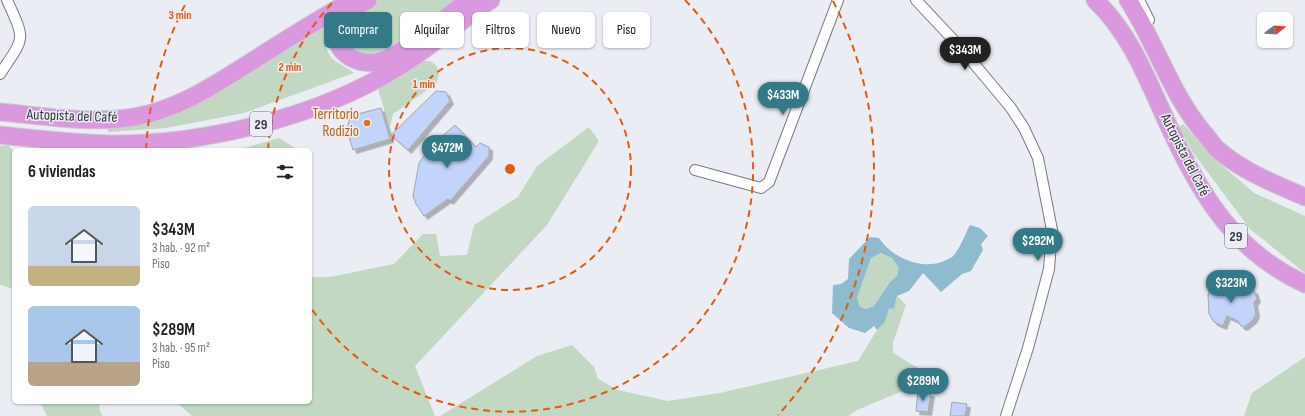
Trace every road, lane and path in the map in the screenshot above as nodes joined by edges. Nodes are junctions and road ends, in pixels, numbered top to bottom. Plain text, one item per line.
1 (7, 0) edge
2 (353, 0) edge
3 (368, 0) edge
4 (468, 0) edge
5 (491, 0) edge
6 (838, 0) edge
7 (912, 0) edge
8 (916, 0) edge
9 (1084, 0) edge
10 (1096, 0) edge
11 (1128, 0) edge
12 (1139, 0) edge
13 (934, 18) junction
14 (1134, 53) junction
15 (0, 74) edge
16 (1176, 93) junction
17 (0, 112) edge
18 (0, 135) edge
19 (1217, 148) junction
20 (1189, 166) junction
21 (695, 170) dead end
22 (1305, 197) edge
23 (1305, 205) edge
24 (1305, 274) edge
25 (1305, 284) edge
26 (1006, 416) edge

1 - 15 street
2 - 17 highway, Autopista del Café
3 - 4 highway
5 - 18 highway, Autopista del Café / 29
6 - 21 street
7 - 13 street
8 - 13 street
9 - 14 street
10 - 14 highway, Autopista del Café / 29
11 - 16 highway, Autopista del Café
12 - 16 street
13 - 26 street
14 - 20 highway, Autopista del Café / 29
16 - 19 highway, Autopista del Café
19 - 22 highway, Autopista del Café
19 - 23 highway
20 - 24 highway
20 - 25 highway, Autopista del Café / 29

